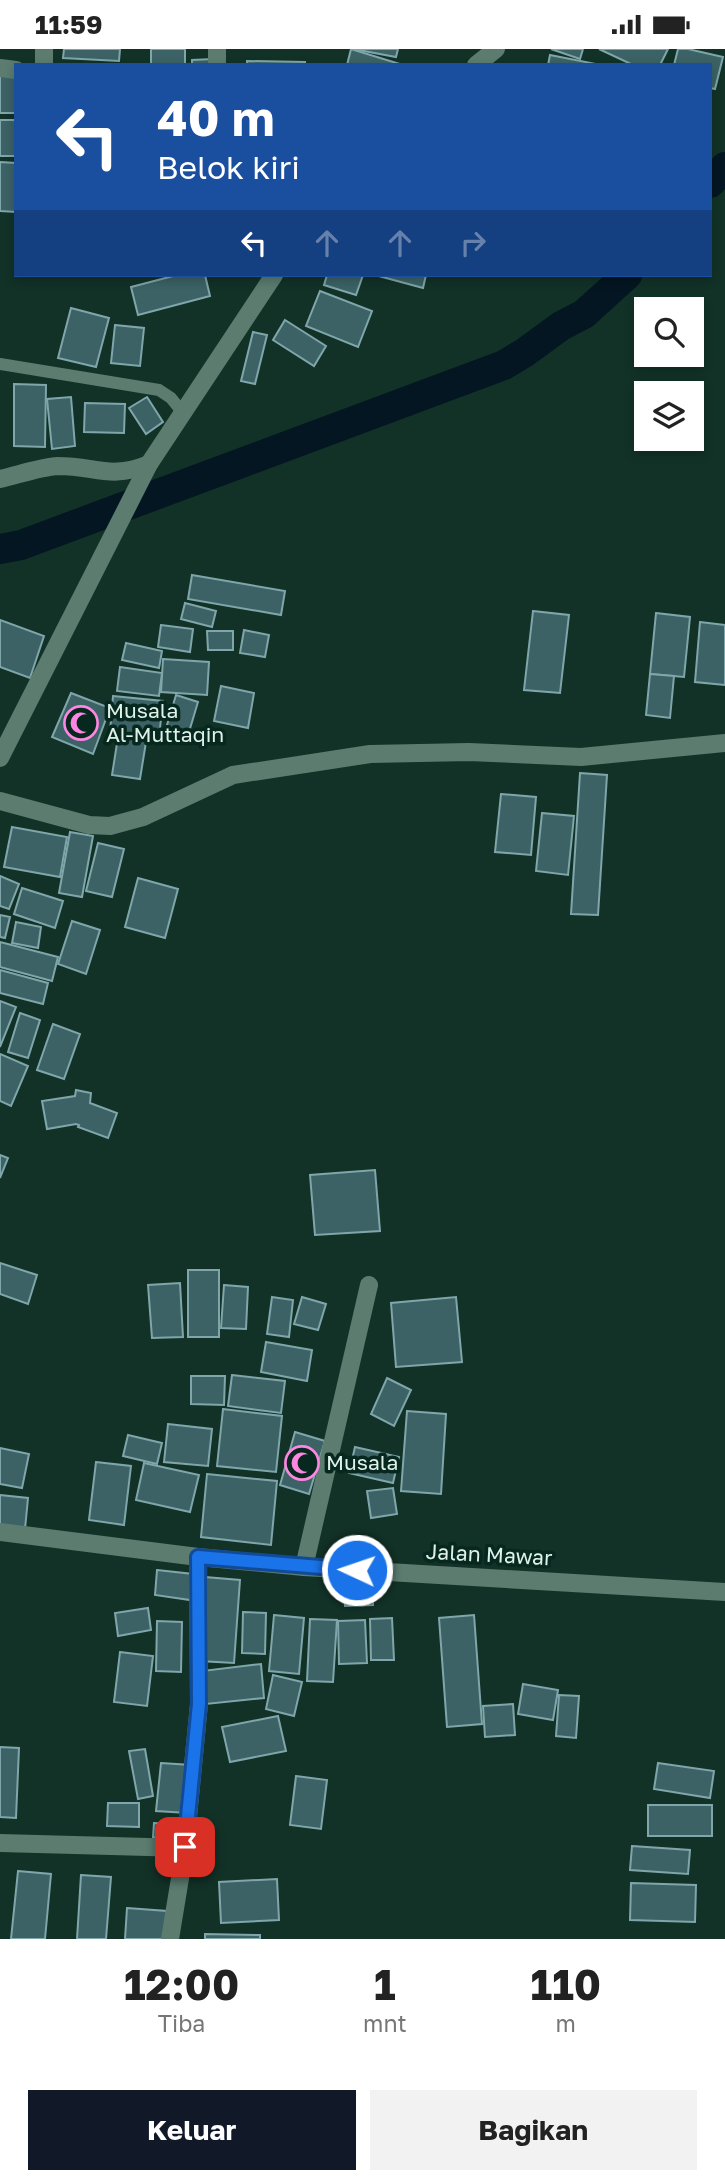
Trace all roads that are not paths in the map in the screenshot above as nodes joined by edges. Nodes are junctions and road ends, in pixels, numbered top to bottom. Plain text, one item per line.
1 (496, 49) edge
2 (478, 63) edge
3 (273, 277) edge
4 (0, 364) edge
5 (183, 413) junction
6 (149, 464) junction
7 (0, 479) edge
8 (725, 743) edge
9 (0, 758) edge
10 (0, 801) edge
11 (369, 1285) dead end
12 (0, 1532) edge
13 (198, 1557) junction
14 (304, 1567) junction
15 (725, 1592) edge
16 (0, 1843) edge
17 (185, 1847) junction
18 (170, 1939) edge

1 - 2 street
3 - 5 street
4 - 5 lane
5 - 6 street
6 - 7 street
6 - 9 street
8 - 10 street
11 - 14 street
12 - 13 street, Jalan Mawar
13 - 14 street, Jalan Mawar
13 - 17 street
14 - 15 street, Jalan Mawar
16 - 17 street
17 - 18 street

